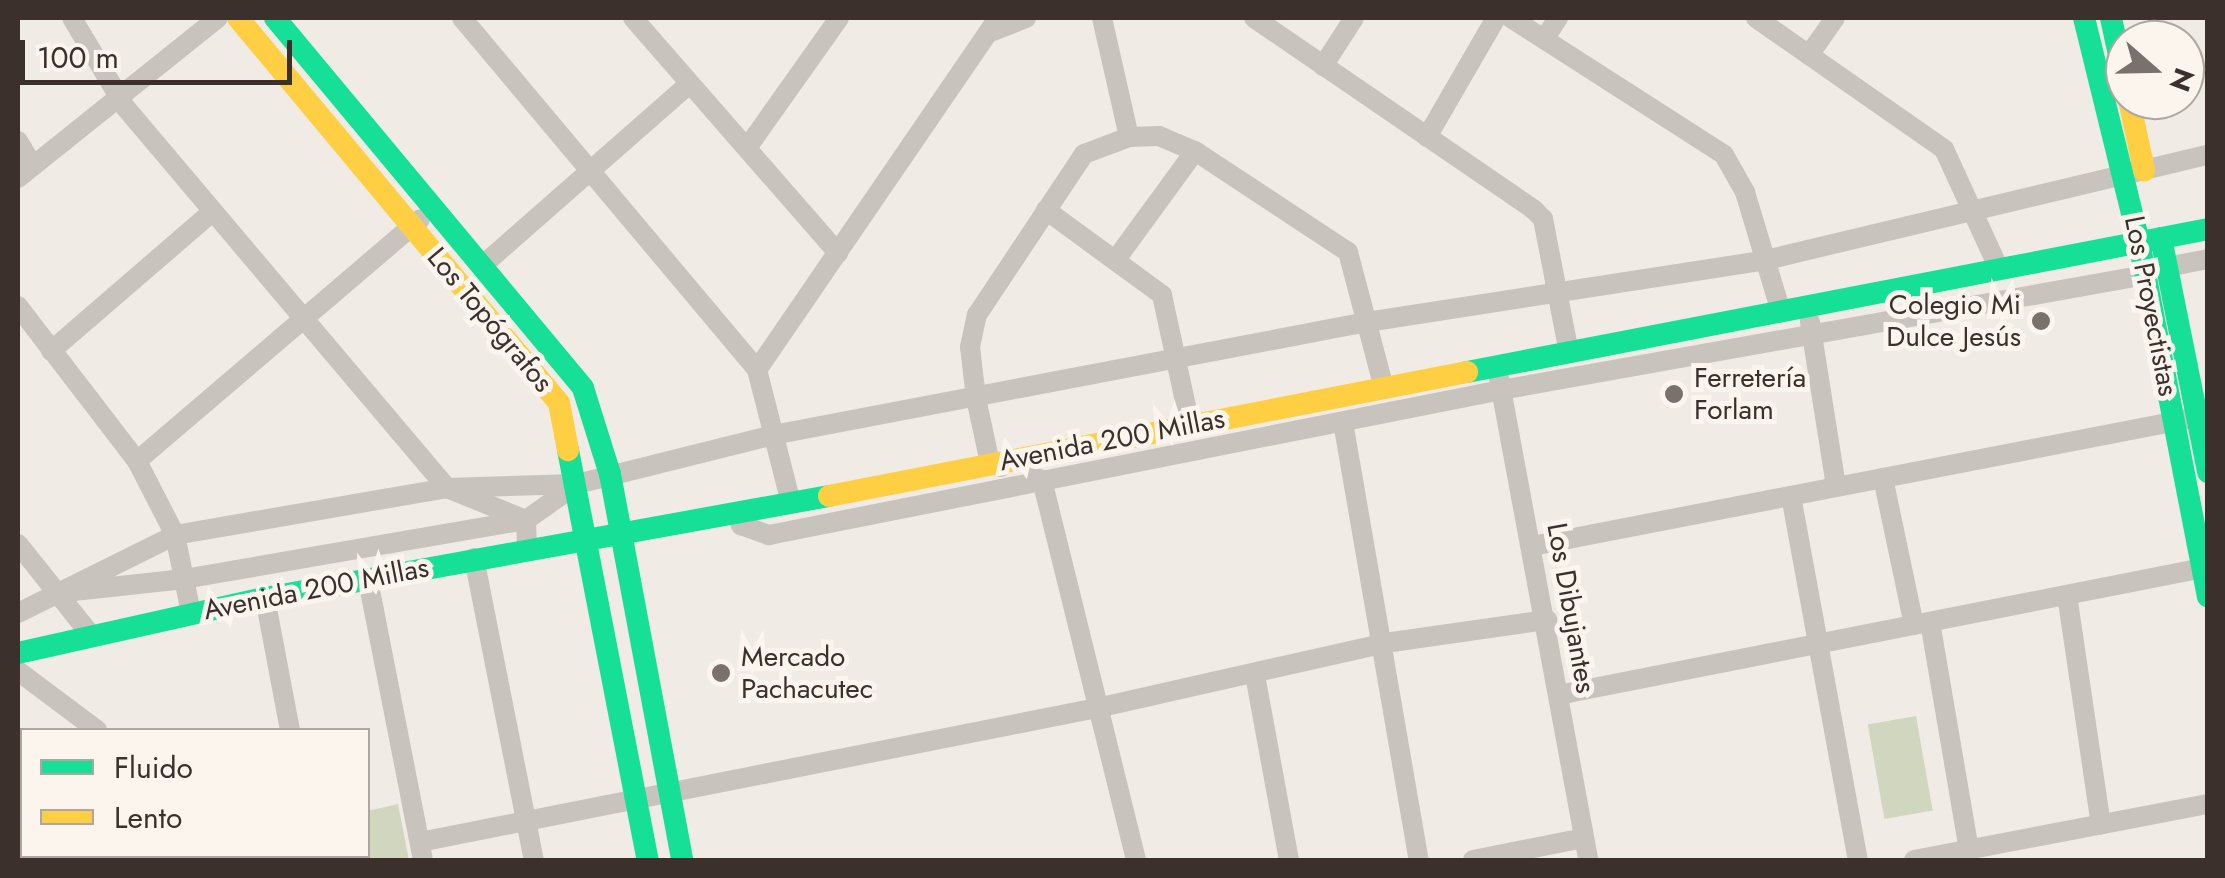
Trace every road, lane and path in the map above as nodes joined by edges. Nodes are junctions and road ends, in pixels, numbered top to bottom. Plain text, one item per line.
1 (72, 18) edge
2 (218, 18) edge
3 (238, 18) edge
4 (275, 18) edge
5 (462, 18) edge
6 (633, 18) edge
7 (838, 18) edge
8 (1026, 18) edge
9 (1102, 18) edge
10 (1254, 18) edge
11 (1354, 18) edge
12 (1496, 18) edge
13 (1511, 18) edge
14 (1558, 18) edge
15 (1756, 18) edge
16 (1835, 18) edge
17 (2084, 18) edge
18 (993, 25) edge
19 (1545, 38) junction
20 (1809, 55) junction
21 (1323, 66) junction
22 (689, 84) junction
23 (120, 97) junction
24 (2130, 120) edge
25 (1129, 137) junction
26 (1427, 137) junction
27 (18, 141) edge
28 (747, 148) junction
29 (1195, 151) junction
30 (2208, 155) edge
31 (591, 169) junction
32 (25, 172) edge
33 (2134, 173) junction
34 (434, 207) junction
35 (1046, 210) junction
36 (212, 212) junction
37 (1974, 212) junction
38 (412, 226) junction
39 (2208, 228) edge
40 (2150, 240) junction
41 (838, 254) junction
42 (1118, 258) junction
43 (2208, 259) edge
44 (1766, 260) junction
45 (483, 266) junction
46 (1998, 267) junction
47 (2156, 271) junction
48 (1559, 290) junction
49 (18, 306) edge
50 (1807, 306) junction
51 (1780, 312) junction
52 (306, 321) junction
53 (1368, 322) junction
54 (1812, 333) junction
55 (50, 351) junction
56 (1569, 352) junction
57 (1177, 362) junction
58 (1496, 366) junction
59 (757, 370) junction
60 (1384, 388) junction
61 (1501, 390) junction
62 (976, 398) junction
63 (2193, 418) edge
64 (1343, 422) junction
65 (1190, 425) junction
66 (773, 436) junction
67 (136, 461) junction
68 (990, 463) junction
69 (2208, 472) edge
70 (610, 474) junction
71 (1883, 478) junction
72 (1042, 480) junction
73 (577, 484) junction
74 (447, 488) junction
75 (1836, 488) junction
76 (1790, 496) junction
77 (792, 504) junction
78 (736, 512) junction
79 (526, 520) junction
80 (619, 534) junction
81 (175, 535) junction
82 (590, 539) junction
83 (18, 544) edge
84 (1532, 546) junction
85 (527, 550) junction
86 (474, 558) junction
87 (2205, 568) edge
88 (184, 579) junction
89 (368, 580) junction
90 (58, 593) junction
91 (2067, 595) junction
92 (2208, 596) edge
93 (266, 598) junction
94 (18, 613) edge
95 (191, 614) junction
96 (1547, 620) junction
97 (1922, 623) junction
98 (90, 634) junction
99 (1386, 643) junction
100 (1818, 644) junction
101 (18, 653) edge
102 (18, 671) edge
103 (1255, 675) junction
104 (1558, 695) junction
105 (1098, 708) junction
106 (94, 728) edge
107 (290, 728) edge
108 (669, 792) junction
109 (637, 799) junction
110 (2208, 804) edge
111 (527, 822) junction
112 (2101, 824) junction
113 (1584, 838) junction
114 (422, 851) edge
115 (1960, 854) edge
116 (534, 860) edge
117 (648, 860) edge
118 (682, 860) edge
119 (1136, 860) edge
120 (1289, 860) edge
121 (1419, 860) edge
122 (1473, 860) edge
123 (1588, 860) edge
124 (1858, 860) edge
125 (1914, 860) edge

1 - 23 street
2 - 23 street
3 - 38 main road, Los Topógrafos
4 - 34 main road, Los Topógrafos
5 - 31 street
6 - 22 street
7 - 28 street
8 - 18 street
9 - 25 street
10 - 21 street
11 - 21 street
12 - 26 street
13 - 19 street
14 - 19 street
15 - 20 street
16 - 20 street
17 - 33 main road, Los Proyectistas
18 - 41 street
19 - 44 street
20 - 37 street
21 - 26 street
22 - 28 street
22 - 31 street
23 - 32 street
23 - 36 street
24 - 33 main road
25 - 29 street
25 - 35 street
26 - 48 street
27 - 32 street
28 - 41 street
29 - 42 street
29 - 53 street
30 - 33 street
31 - 45 street
31 - 59 street
33 - 37 street
33 - 40 main road, Los Proyectistas
34 - 38 street
34 - 45 main road, Los Topógrafos
35 - 42 street
35 - 62 street
36 - 52 street
36 - 55 street
37 - 44 street
37 - 46 street
38 - 52 street
38 - 73 main road, Los Topógrafos
39 - 40 main road, Avenida 200 Millas
40 - 46 main road, Avenida 200 Millas
40 - 47 main road, Los Proyectistas
41 - 59 street
42 - 57 street
43 - 47 street
44 - 48 street
44 - 51 street
45 - 70 main road, Los Topógrafos
46 - 50 main road, Avenida 200 Millas
47 - 54 street
47 - 63 main road, Los Proyectistas
48 - 53 street
48 - 56 street
49 - 55 street
50 - 51 main road, Avenida 200 Millas
50 - 54 street
51 - 56 main road, Avenida 200 Millas
52 - 67 street
52 - 74 street
53 - 57 street
53 - 60 street
54 - 61 street
54 - 75 street
55 - 67 street
56 - 58 main road, Avenida 200 Millas
57 - 62 street
57 - 65 street
58 - 60 main road, Avenida 200 Millas
58 - 61 street, Los Dibujantes
59 - 66 street
60 - 65 main road, Avenida 200 Millas
61 - 64 street
61 - 84 street, Los Dibujantes
62 - 66 street
62 - 68 street
63 - 69 main road
63 - 71 street
63 - 87 main road, Los Proyectistas
64 - 72 street
64 - 99 street
65 - 68 main road, Avenida 200 Millas
66 - 70 street
66 - 77 street
67 - 81 street
68 - 72 street
68 - 77 main road, Avenida 200 Millas
70 - 73 street
70 - 80 main road, Los Topógrafos
71 - 75 street
71 - 97 street
72 - 78 street
72 - 105 street
73 - 74 street
73 - 79 street
73 - 82 main road, Los Topógrafos
74 - 79 street
74 - 81 street
75 - 76 street
76 - 84 street
76 - 100 street
77 - 78 main road, Avenida 200 Millas
78 - 80 main road, Avenida 200 Millas
79 - 85 street
79 - 88 street
80 - 82 main road, Avenida 200 Millas
80 - 108 main road, Los Topógrafos
81 - 88 street
81 - 90 street
82 - 85 main road, Avenida 200 Millas
82 - 109 main road, Los Topógrafos
83 - 90 street
84 - 96 street, Los Dibujantes
85 - 86 main road, Avenida 200 Millas
86 - 89 main road, Avenida 200 Millas
86 - 111 street
87 - 91 street
87 - 92 main road, Los Proyectistas
88 - 90 street
88 - 95 street
89 - 93 main road, Avenida 200 Millas
89 - 114 street
90 - 94 street
90 - 98 street
91 - 97 street
91 - 112 street
93 - 95 main road, Avenida 200 Millas
93 - 107 street
95 - 98 main road, Avenida 200 Millas
96 - 99 street
96 - 104 street, Los Dibujantes
97 - 100 street
97 - 115 street
98 - 101 main road, Avenida 200 Millas
99 - 103 street
99 - 121 street
100 - 104 street
100 - 124 street
102 - 106 street
103 - 105 street
103 - 120 street
104 - 113 street, Los Dibujantes
105 - 108 street
105 - 119 street
108 - 109 street
108 - 118 main road, Los Topógrafos
109 - 111 street
109 - 117 main road, Los Topógrafos
110 - 112 street
111 - 114 street
111 - 116 street
112 - 115 street
113 - 122 street
113 - 123 street, Los Dibujantes
115 - 125 street

